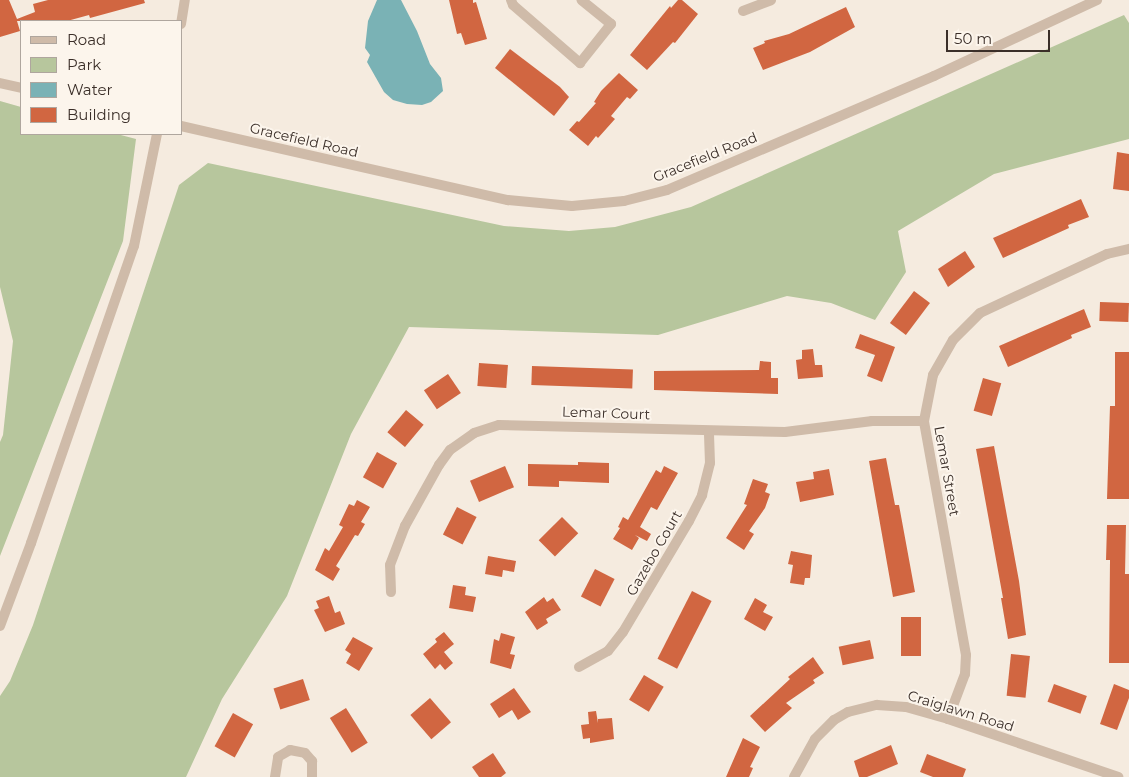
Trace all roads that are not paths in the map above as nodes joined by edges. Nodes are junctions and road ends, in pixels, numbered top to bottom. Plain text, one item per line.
1 (185, 0) edge
2 (511, 0) edge
3 (581, 0) edge
4 (771, 0) edge
5 (1097, 0) edge
6 (743, 11) dead end
7 (182, 20) edge
8 (0, 83) edge
9 (20, 88) edge
10 (182, 126) edge
11 (157, 135) edge
12 (1129, 249) edge
13 (924, 421) junction
14 (709, 430) junction
15 (391, 592) dead end
16 (0, 626) edge
17 (579, 667) dead end
18 (948, 719) junction
19 (275, 777) edge
20 (312, 777) edge
21 (794, 777) edge
22 (1118, 777) edge

1 - 7 street
2 - 3 street
4 - 6 street
5 - 10 street, Gracefield Road
8 - 9 street
11 - 16 street
12 - 13 street, Lemar Street
13 - 14 street, Lemar Court
13 - 18 street, Lemar Street
14 - 15 street, Lemar Court
14 - 17 street, Gazebo Court
18 - 21 street, Craiglawn Road
18 - 22 street, Craiglawn Road
19 - 20 street

